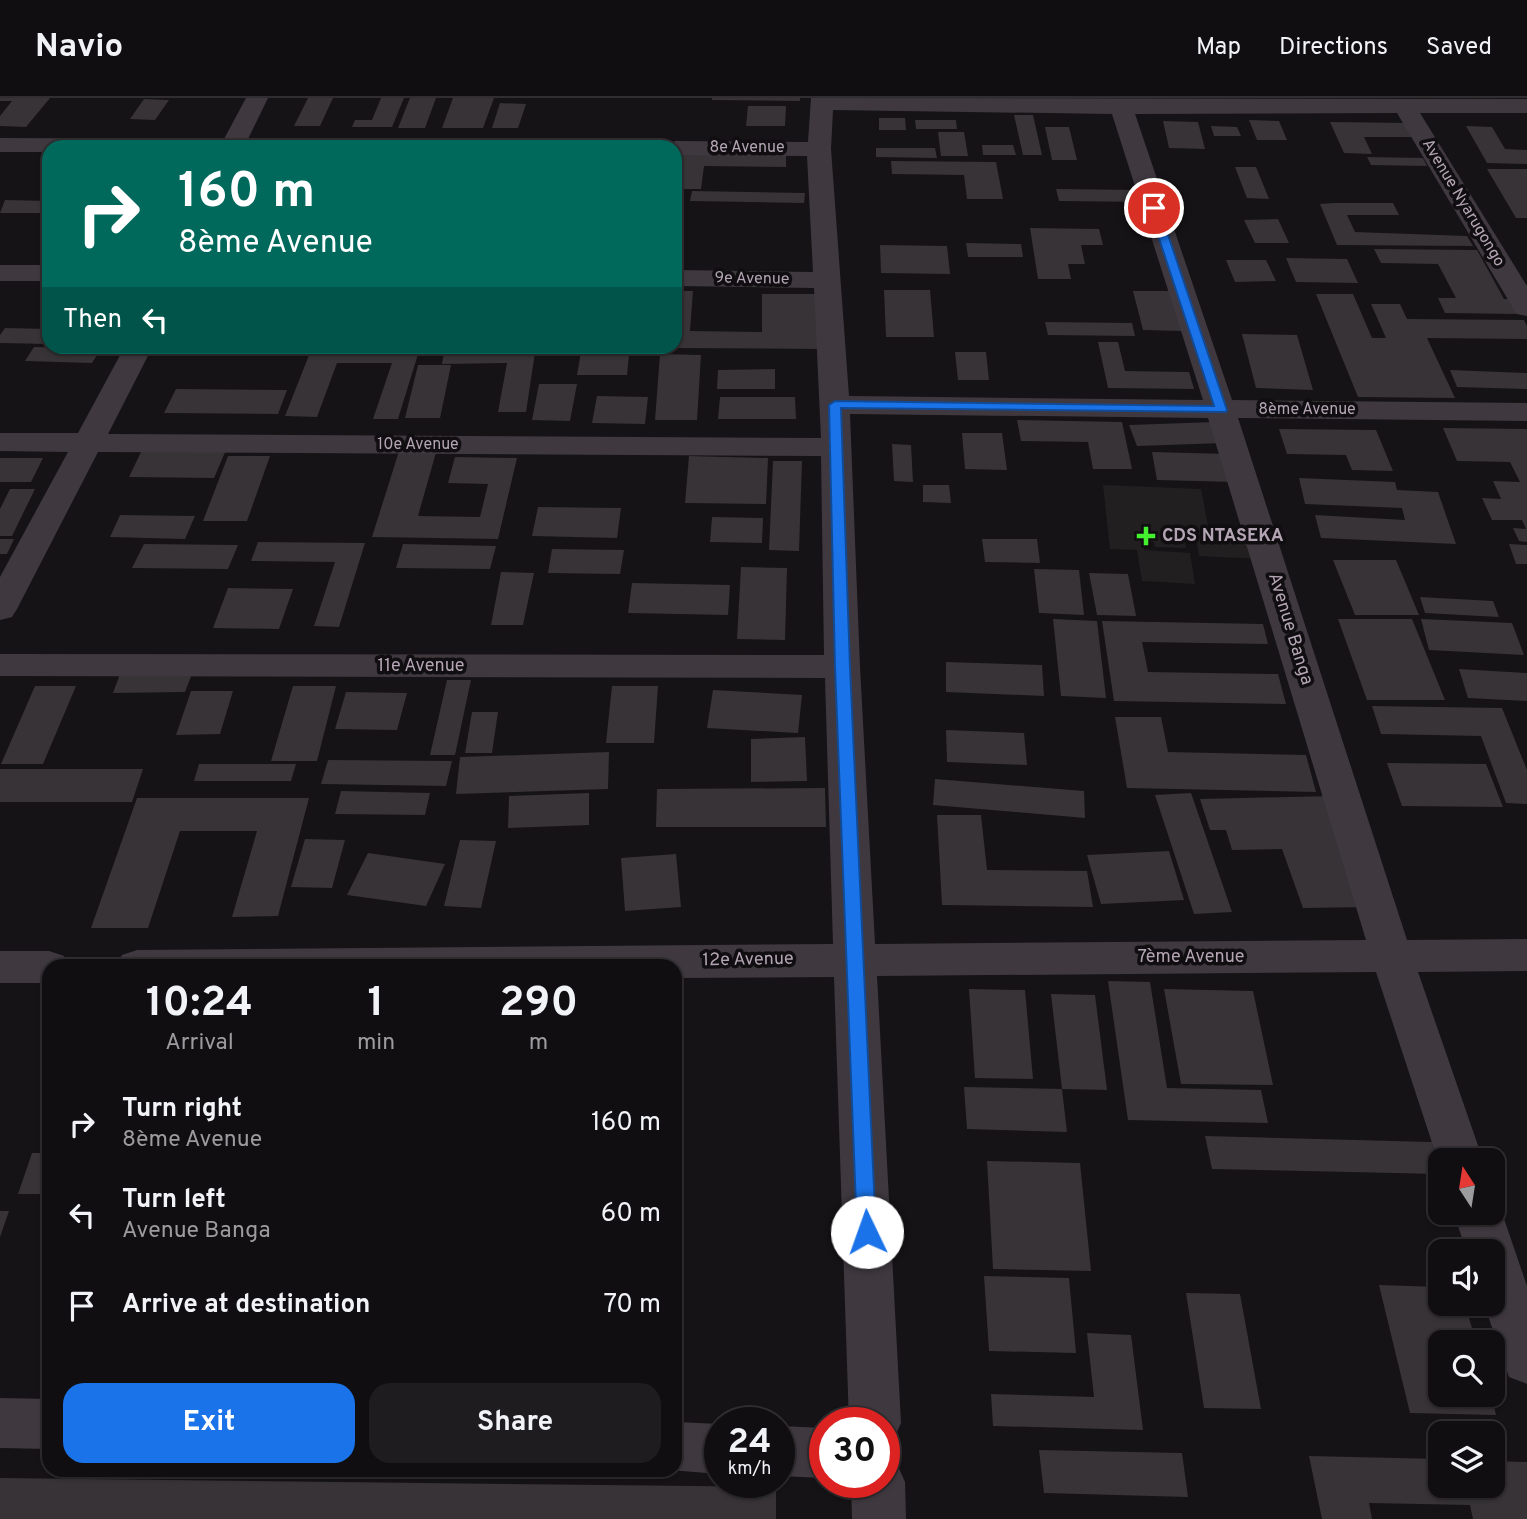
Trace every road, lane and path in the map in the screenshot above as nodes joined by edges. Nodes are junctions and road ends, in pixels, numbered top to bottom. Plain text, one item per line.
1 (257, 98) edge
2 (822, 101) edge
3 (1401, 102) edge
4 (1119, 103) edge
5 (1527, 106) edge
6 (236, 140) edge
7 (0, 145) edge
8 (42, 145) edge
9 (682, 148) edge
10 (818, 149) junction
11 (0, 273) edge
12 (42, 273) edge
13 (682, 278) edge
14 (829, 280) junction
15 (1527, 308) edge
16 (135, 354) edge
17 (835, 405) junction
18 (1221, 410) junction
19 (1527, 412) edge
20 (0, 442) edge
21 (88, 443) junction
22 (835, 447) junction
23 (0, 609) edge
24 (0, 665) edge
25 (842, 667) junction
26 (1391, 955) junction
27 (1527, 955) edge
28 (855, 959) junction
29 (682, 961) edge
30 (0, 967) edge
31 (42, 967) edge
32 (1456, 1148) edge
33 (1505, 1294) edge
34 (1527, 1360) edge
35 (874, 1407) edge
36 (0, 1423) edge
37 (42, 1424) edge
38 (682, 1447) edge
39 (704, 1448) edge
40 (878, 1498) edge
41 (879, 1519) edge

1 - 6 street
2 - 4 street
2 - 10 street
3 - 4 street
3 - 5 street
3 - 15 street, Avenue Nyarugongo
4 - 18 street, Avenue Banga
7 - 8 street
9 - 10 street, 8e Avenue
10 - 14 street
11 - 12 street
13 - 14 street, 9e Avenue
14 - 17 street
16 - 21 street
17 - 18 street, 8ème Avenue
17 - 22 street
18 - 19 street, 8ème Avenue
18 - 26 street, Avenue Banga
20 - 21 street, 10e Avenue
21 - 22 street, 10e Avenue
21 - 23 street
22 - 25 street
24 - 25 street, 11e Avenue
25 - 28 street
26 - 27 street, 7ème Avenue
26 - 28 street, 7ème Avenue
26 - 32 street, Avenue Banga
28 - 29 street, 12e Avenue
28 - 35 street
30 - 31 street
33 - 34 street
36 - 37 street
38 - 39 street
40 - 41 street

